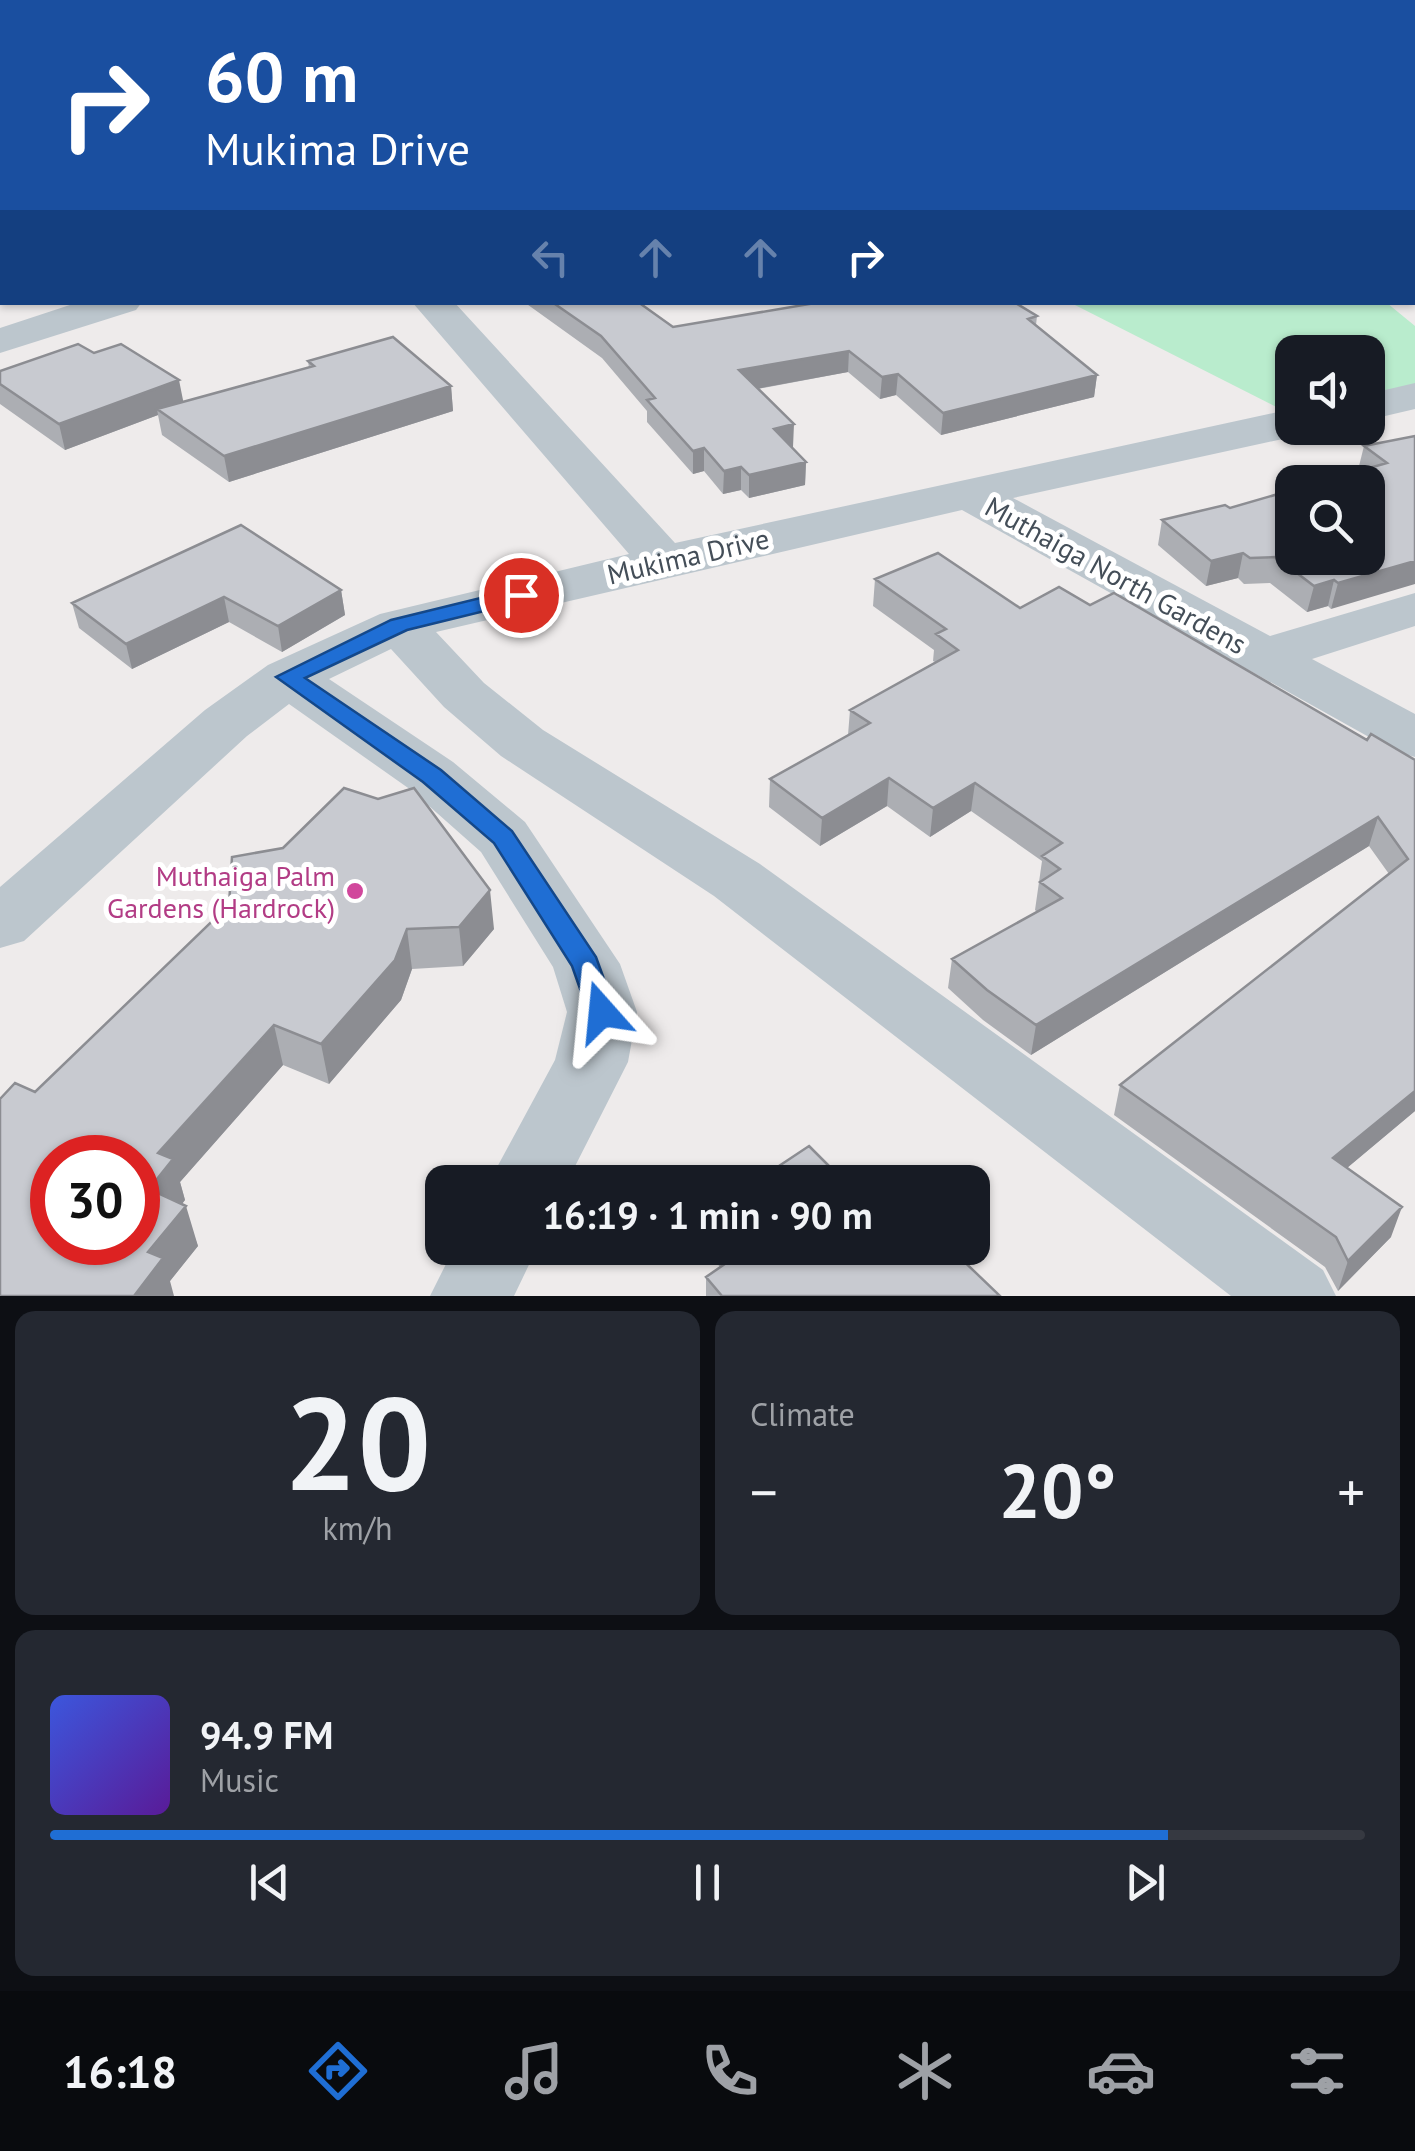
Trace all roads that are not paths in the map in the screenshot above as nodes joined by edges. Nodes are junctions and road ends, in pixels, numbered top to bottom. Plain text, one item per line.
1 (113, 305) edge
2 (435, 305) edge
3 (0, 341) edge
4 (1415, 396) edge
5 (1385, 403) edge
6 (1275, 427) edge
7 (969, 494) junction
8 (662, 561) junction
9 (1415, 609) edge
10 (399, 625) junction
11 (1263, 656) junction
12 (288, 677) junction
13 (1415, 738) edge
14 (0, 924) edge
15 (537, 1165) edge
16 (488, 1265) edge
17 (472, 1296) edge
18 (1294, 1296) edge

1 - 3 street
2 - 8 street
4 - 5 street
6 - 7 street, Mukima Drive
7 - 8 street, Mukima Drive
7 - 11 street, Muthaiga North Gardens
8 - 10 street, Mukima Drive
9 - 11 street, Muthaiga North Gardens
10 - 12 street, Mukima Drive
10 - 18 street
11 - 13 street, Muthaiga North Gardens
12 - 14 street, Mukima Drive
12 - 15 street
16 - 17 street

